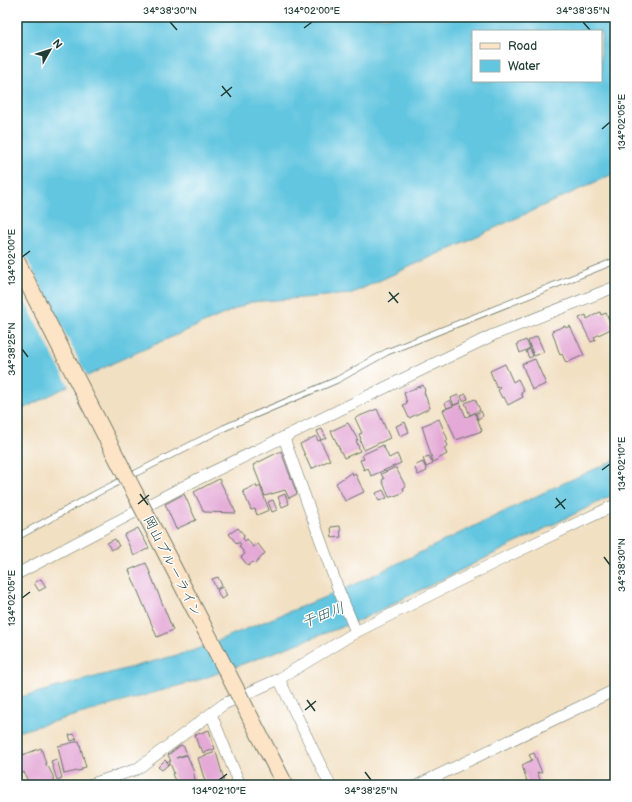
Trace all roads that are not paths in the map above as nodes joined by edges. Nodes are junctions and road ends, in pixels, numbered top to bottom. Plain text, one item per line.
1 (615, 261) edge
2 (17, 262) edge
3 (615, 287) edge
4 (284, 438) junction
5 (615, 505) edge
6 (17, 538) edge
7 (17, 574) edge
8 (355, 629) junction
9 (279, 679) junction
10 (615, 690) edge
11 (211, 714) junction
12 (89, 785) edge
13 (240, 785) edge
14 (285, 785) edge
15 (330, 785) edge
16 (418, 785) edge

1 - 6 lane
2 - 14 main road, 岡山ブルーライン, bridge
3 - 4 street
4 - 7 street
4 - 8 street
5 - 8 street
8 - 9 street
9 - 11 street
9 - 15 street
10 - 16 street
11 - 12 street
11 - 13 street

